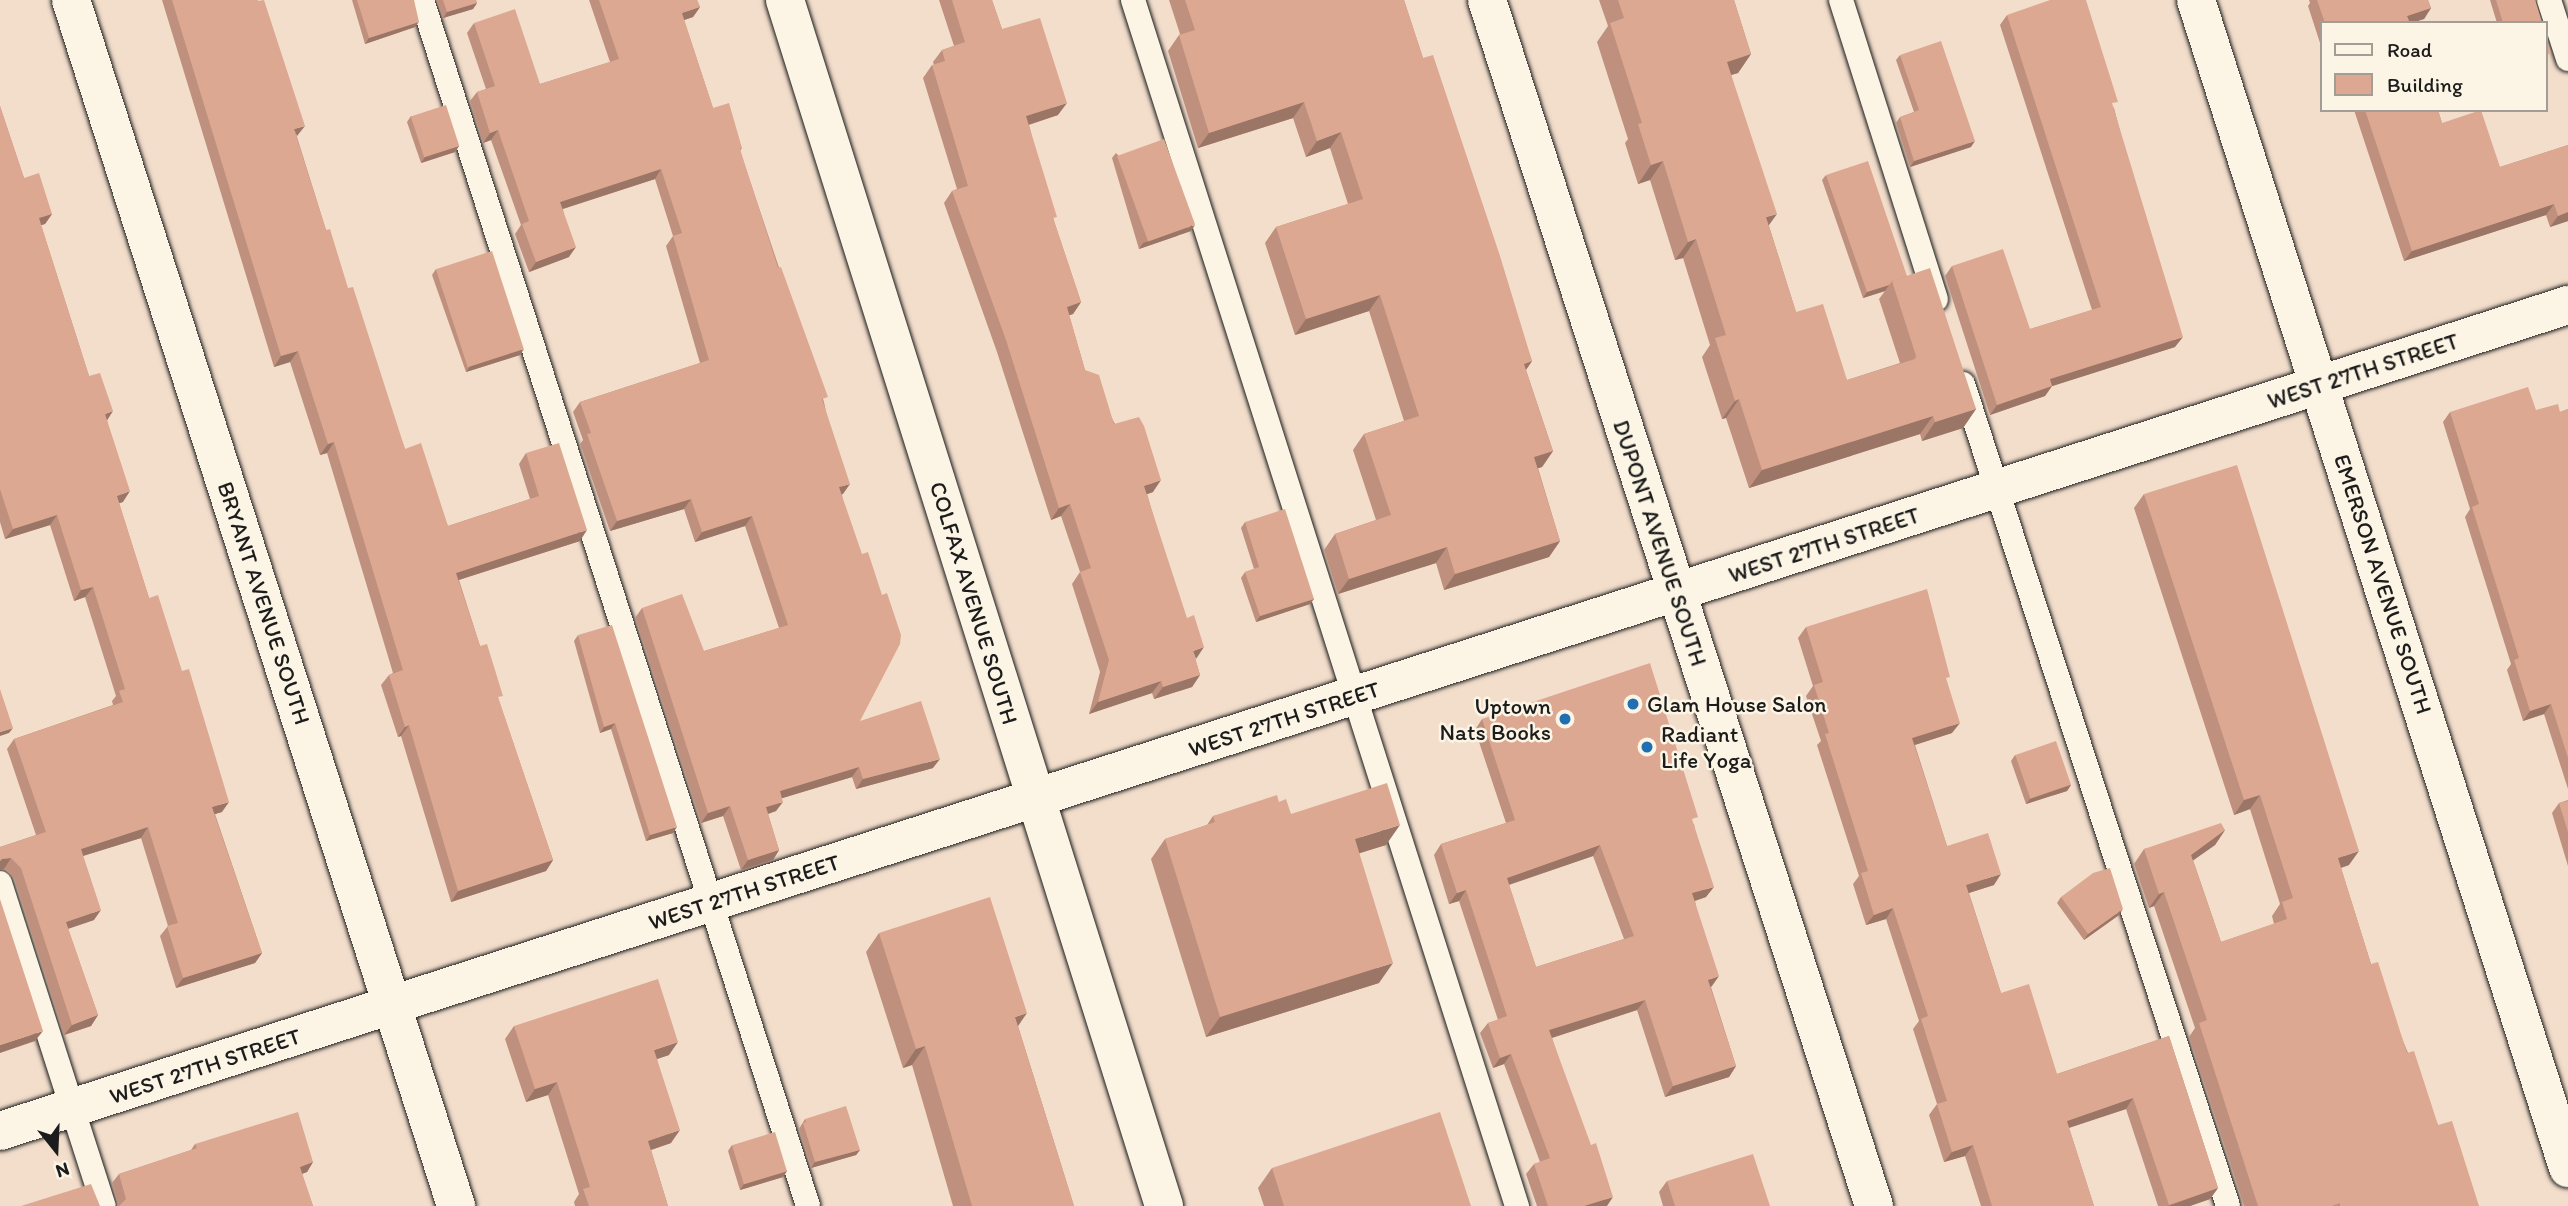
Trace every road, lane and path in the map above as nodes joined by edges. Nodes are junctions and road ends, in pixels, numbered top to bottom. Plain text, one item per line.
1 (71, 0) edge
2 (422, 0) edge
3 (785, 0) edge
4 (1133, 0) edge
5 (1487, 0) edge
6 (1841, 0) edge
7 (2196, 0) edge
8 (2549, 0) edge
9 (2568, 59) edge
10 (2568, 304) edge
11 (1945, 328) edge
12 (1958, 368) edge
13 (2319, 385) junction
14 (1996, 489) junction
15 (1676, 592) junction
16 (1355, 696) junction
17 (1036, 799) junction
18 (0, 883) edge
19 (711, 902) junction
20 (392, 1005) junction
21 (73, 1108) junction
22 (0, 1131) edge
23 (2568, 1168) edge
24 (104, 1206) edge
25 (456, 1206) edge
26 (808, 1206) edge
27 (1164, 1206) edge
28 (1517, 1206) edge
29 (1874, 1206) edge
30 (2228, 1206) edge

1 - 20 street, BRYANT AVENUE SOUTH
2 - 19 lane
3 - 17 street, COLFAX AVENUE SOUTH
4 - 16 lane
5 - 15 street, DUPONT AVENUE SOUTH
6 - 11 lane
7 - 13 street, EMERSON AVENUE SOUTH
8 - 9 lane
10 - 13 street, WEST 27TH STREET
12 - 14 lane
13 - 14 street, WEST 27TH STREET
13 - 23 street, EMERSON AVENUE SOUTH
14 - 15 street, WEST 27TH STREET
14 - 30 lane
15 - 16 street, WEST 27TH STREET
15 - 29 street, DUPONT AVENUE SOUTH
16 - 17 street, WEST 27TH STREET
16 - 28 lane
17 - 19 street, WEST 27TH STREET
17 - 27 street, COLFAX AVENUE SOUTH
18 - 21 lane
19 - 20 street, WEST 27TH STREET
19 - 26 lane
20 - 21 street, WEST 27TH STREET
20 - 25 street, BRYANT AVENUE SOUTH
21 - 22 street, WEST 27TH STREET
21 - 24 lane

